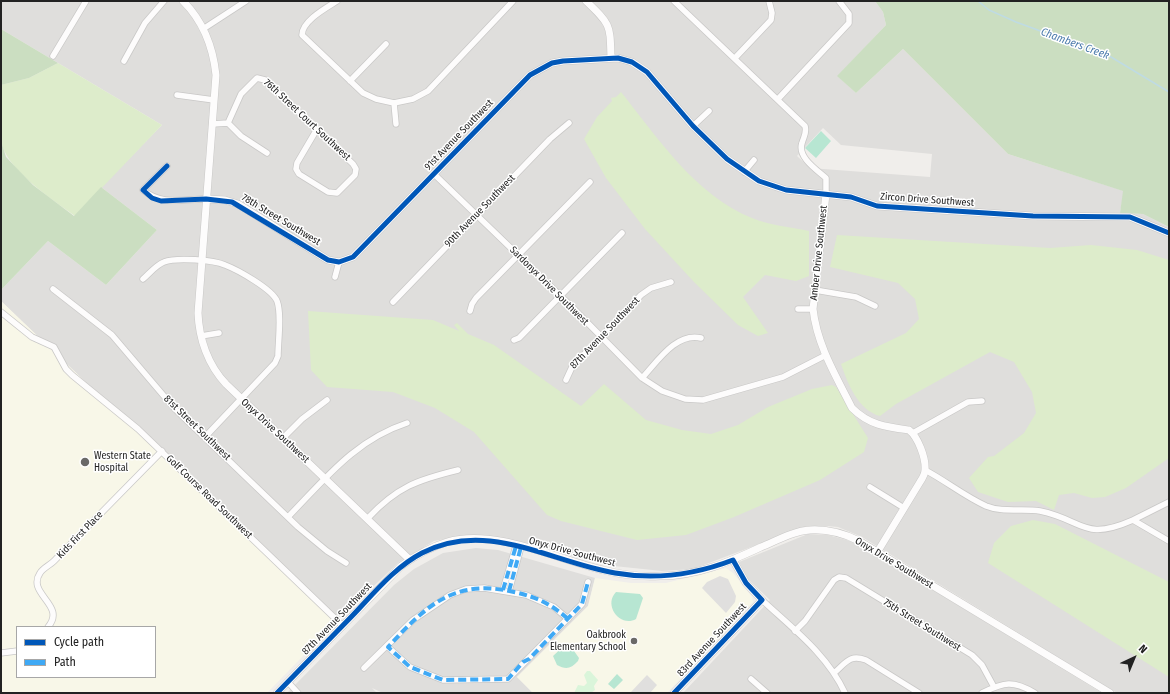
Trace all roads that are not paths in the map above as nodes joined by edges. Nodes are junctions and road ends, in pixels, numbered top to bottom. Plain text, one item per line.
1 (86, 1) edge
2 (164, 1) edge
3 (183, 1) edge
4 (246, 1) edge
5 (337, 1) edge
6 (513, 1) edge
7 (586, 1) edge
8 (674, 1) edge
9 (769, 1) edge
10 (839, 1) edge
11 (203, 29) junction
12 (386, 44) dead end
13 (53, 56) dead end
14 (611, 58) junction
15 (735, 58) junction
16 (124, 62) dead end
17 (350, 81) junction
18 (177, 95) dead end
19 (778, 99) junction
20 (214, 100) junction
21 (394, 103) junction
22 (709, 111) dead end
23 (228, 123) junction
24 (569, 123) dead end
25 (212, 124) junction
26 (396, 124) dead end
27 (693, 126) junction
28 (317, 129) junction
29 (268, 153) dead end
30 (754, 160) dead end
31 (167, 166) dead end
32 (744, 172) junction
33 (434, 174) junction
34 (590, 182) dead end
35 (826, 194) junction
36 (206, 199) junction
37 (476, 215) junction
38 (622, 233) dead end
39 (1169, 233) edge
40 (518, 256) junction
41 (202, 262) junction
42 (338, 262) junction
43 (335, 277) dead end
44 (144, 279) dead end
45 (671, 282) dead end
46 (53, 290) dead end
47 (815, 290) junction
48 (560, 295) junction
49 (393, 302) dead end
50 (875, 306) dead end
51 (798, 309) dead end
52 (814, 309) junction
53 (1, 312) edge
54 (470, 312) dead end
55 (219, 333) dead end
56 (201, 336) junction
57 (600, 337) junction
58 (701, 338) dead end
59 (514, 340) dead end
60 (826, 355) junction
61 (642, 378) junction
62 (566, 380) dead end
63 (241, 399) junction
64 (327, 400) dead end
65 (982, 401) dead end
66 (407, 423) dead end
67 (913, 433) junction
68 (205, 437) junction
69 (283, 438) junction
70 (162, 451) junction
71 (458, 470) dead end
72 (925, 470) junction
73 (326, 478) junction
74 (870, 488) dead end
75 (1169, 502) edge
76 (904, 508) junction
77 (288, 517) junction
78 (368, 518) junction
79 (1133, 520) junction
80 (1169, 541) edge
81 (519, 546) junction
82 (878, 552) junction
83 (410, 560) junction
84 (733, 560) junction
85 (346, 562) dead end
86 (588, 582) dead end
87 (506, 591) junction
88 (762, 600) junction
89 (568, 620) junction
90 (49, 626) edge
91 (342, 626) junction
92 (795, 631) junction
93 (388, 647) junction
94 (16, 651) edge
95 (1, 653) edge
96 (364, 668) dead end
97 (834, 673) junction
98 (751, 679) dead end
99 (288, 682) junction
100 (994, 687) junction
101 (277, 693) edge
102 (298, 693) edge
103 (674, 693) edge
104 (767, 693) edge
105 (845, 693) edge
106 (919, 693) edge
107 (982, 693) edge
108 (1035, 693) edge
109 (1110, 693) edge

1 - 13 street
2 - 16 street
3 - 11 street, Onyx Drive Southwest
4 - 11 street
5 - 17 street
6 - 21 street
7 - 14 street
8 - 15 street
9 - 15 street
10 - 19 street
11 - 20 street, Onyx Drive Southwest
12 - 17 street
14 - 27 street, Zircon Drive Southwest
14 - 33 street, 91st Avenue Southwest
15 - 19 street
17 - 21 street
18 - 20 street
19 - 35 street, Amber Drive Southwest
20 - 25 street, Onyx Drive Southwest
21 - 26 street
22 - 27 street
23 - 25 street
23 - 28 street, 76th Street Court Southwest
23 - 29 street
24 - 37 street, 90th Avenue Southwest
25 - 36 street, Onyx Drive Southwest
27 - 32 street, Zircon Drive Southwest
28 - 28 street, 76th Street Court Southwest
30 - 32 street
31 - 36 street, 78th Street Southwest
32 - 35 street, Zircon Drive Southwest
33 - 37 street, Sardonyx Drive Southwest
33 - 42 street, 91st Avenue Southwest
34 - 40 street
35 - 39 street, Zircon Drive Southwest
35 - 47 street, Amber Drive Southwest
36 - 41 street, Onyx Drive Southwest
36 - 42 street, 78th Street Southwest
37 - 40 street, Sardonyx Drive Southwest
37 - 49 street, 90th Avenue Southwest
38 - 48 street
40 - 48 street, Sardonyx Drive Southwest
40 - 54 street
41 - 44 street
41 - 56 street, Onyx Drive Southwest
41 - 63 street
42 - 43 street
45 - 57 street, 87th Avenue Southwest
46 - 68 street, 81st Street Southwest
47 - 50 street
47 - 52 street, Amber Drive Southwest
48 - 57 street, Sardonyx Drive Southwest
48 - 59 street
51 - 52 street, Amber Drive Southwest
52 - 60 street, Amber Drive Southwest
53 - 70 street, Golf Course Road Southwest
55 - 56 street
56 - 63 street, Onyx Drive Southwest
57 - 61 street, Sardonyx Drive Southwest
57 - 62 street, 87th Avenue Southwest
58 - 61 street
60 - 61 street, Sardonyx Drive Southwest
60 - 67 street, Amber Drive Southwest
63 - 68 street
63 - 69 street, Onyx Drive Southwest
64 - 69 street
65 - 67 street
66 - 73 street
67 - 72 street
68 - 77 street, 81st Street Southwest
69 - 73 street, Onyx Drive Southwest
70 - 90 street, Kids First Place
70 - 91 street, Golf Course Road Southwest
71 - 78 street
72 - 76 street
72 - 79 street
73 - 77 street
73 - 78 street, Onyx Drive Southwest
74 - 76 street
75 - 79 street
76 - 82 street
77 - 85 street, 81st Street Southwest
78 - 83 street, Onyx Drive Southwest
79 - 80 street
81 - 83 street, Onyx Drive Southwest
81 - 84 street, Onyx Drive Southwest
81 - 87 street
82 - 84 street, Onyx Drive Southwest
82 - 109 street, Onyx Drive Southwest
83 - 91 street, 87th Avenue Southwest
84 - 88 street
86 - 89 street
87 - 89 street
87 - 93 street
88 - 92 street
88 - 103 street, 83rd Avenue Southwest
89 - 93 street
91 - 99 street, 87th Avenue Southwest
92 - 97 street
92 - 100 street, 75th Street Southwest
93 - 96 street
94 - 95 street
97 - 105 street
97 - 106 street
98 - 104 street
99 - 101 street, 87th Avenue Southwest
99 - 102 street
100 - 107 street
100 - 108 street

